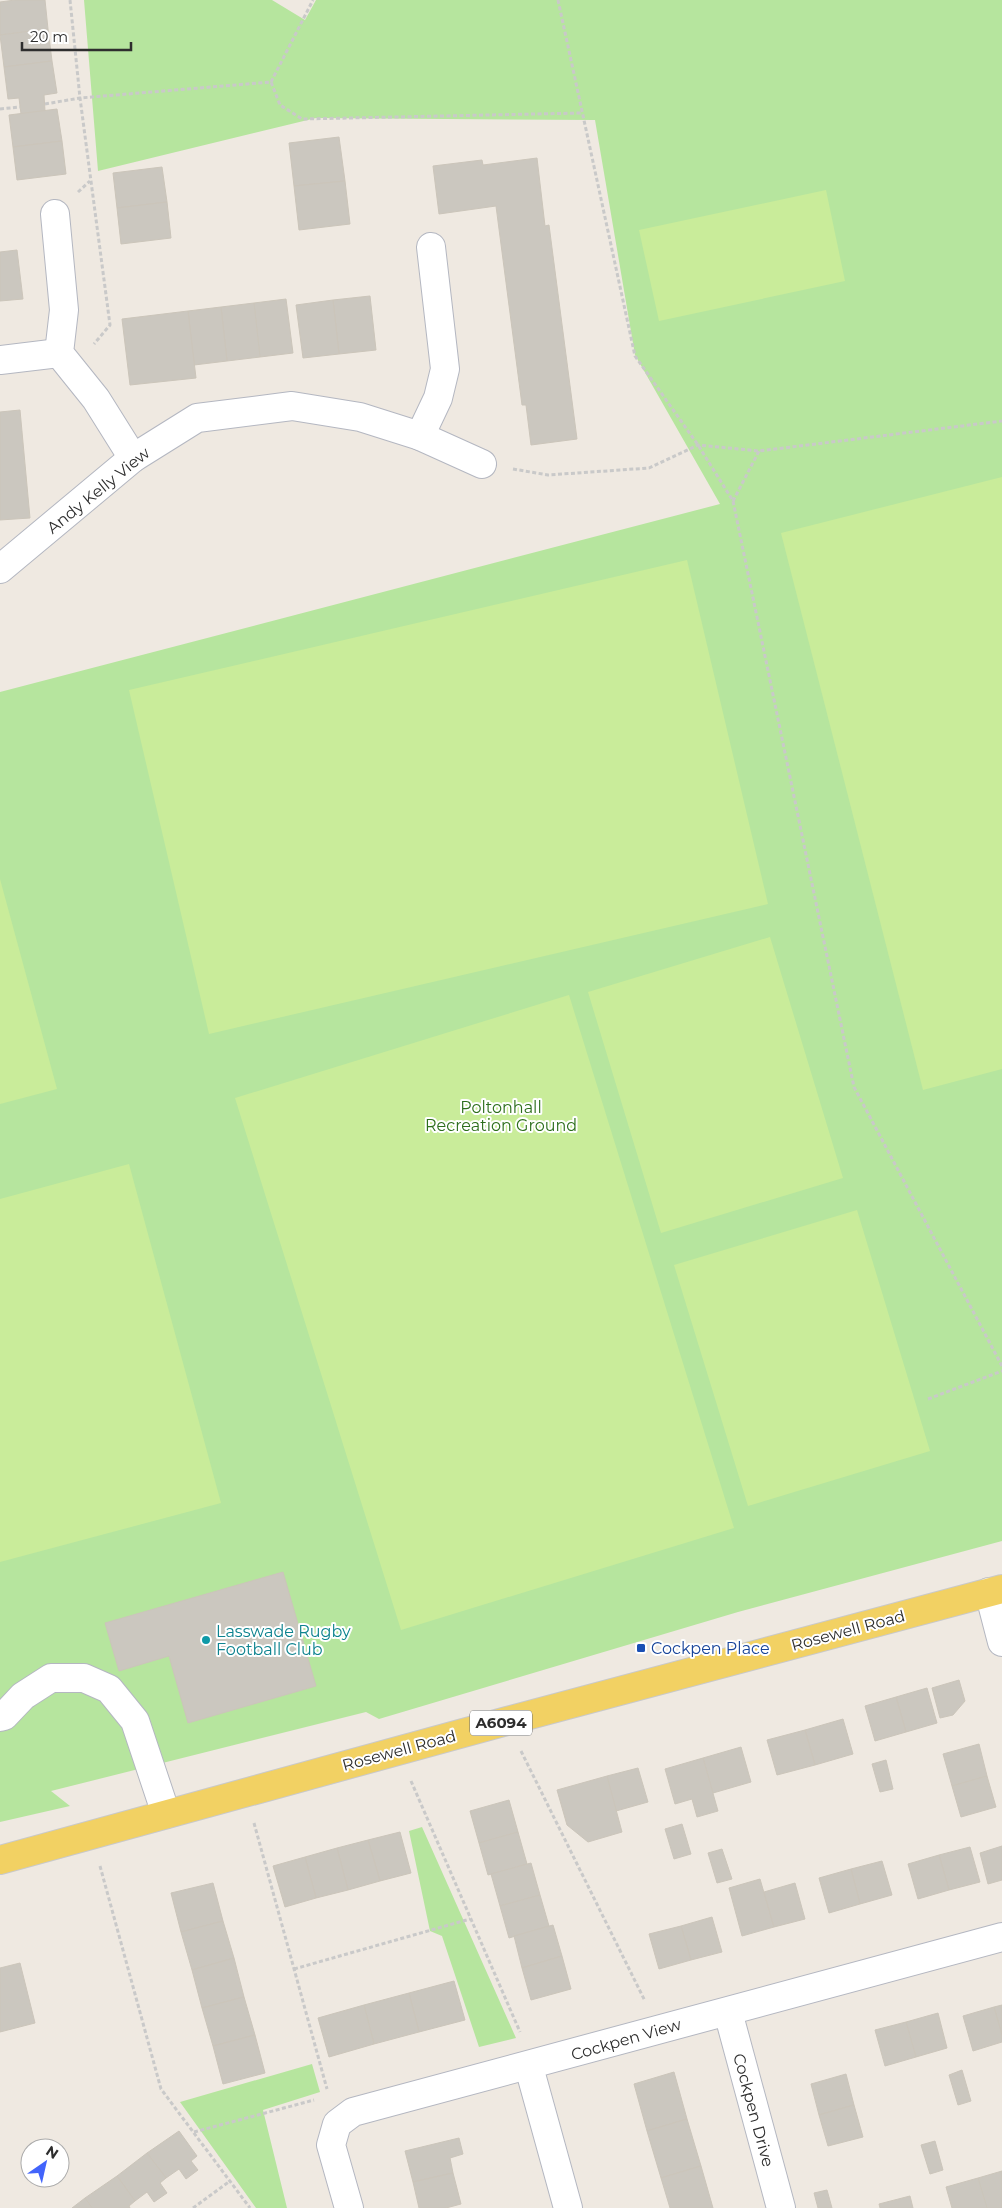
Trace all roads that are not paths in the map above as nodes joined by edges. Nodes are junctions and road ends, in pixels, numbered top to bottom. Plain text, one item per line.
1 (56, 214) dead end
2 (431, 247) dead end
3 (0, 360) edge
4 (65, 361) junction
5 (420, 436) junction
6 (133, 458) junction
7 (482, 464) road end
8 (0, 569) edge
9 (995, 1591) edge
10 (1002, 1642) edge
11 (0, 1717) edge
12 (166, 1814) junction
13 (0, 1860) edge
14 (1002, 1938) edge
15 (728, 2012) junction
16 (529, 2066) junction
17 (348, 2208) edge
18 (568, 2208) edge
19 (781, 2208) edge

1 - 4 street
2 - 5 street
3 - 4 street
4 - 6 street
5 - 6 street, Andy Kelly View
5 - 7 street, Andy Kelly View
6 - 8 street, Andy Kelly View
9 - 10 street
9 - 12 main road, Rosewell Road / A6094
11 - 12 street
12 - 13 main road, Rosewell Road / A6094
14 - 15 street, Cockpen View
15 - 16 street, Cockpen View
15 - 19 street, Cockpen Drive
16 - 17 street, Cockpen View
16 - 18 street

